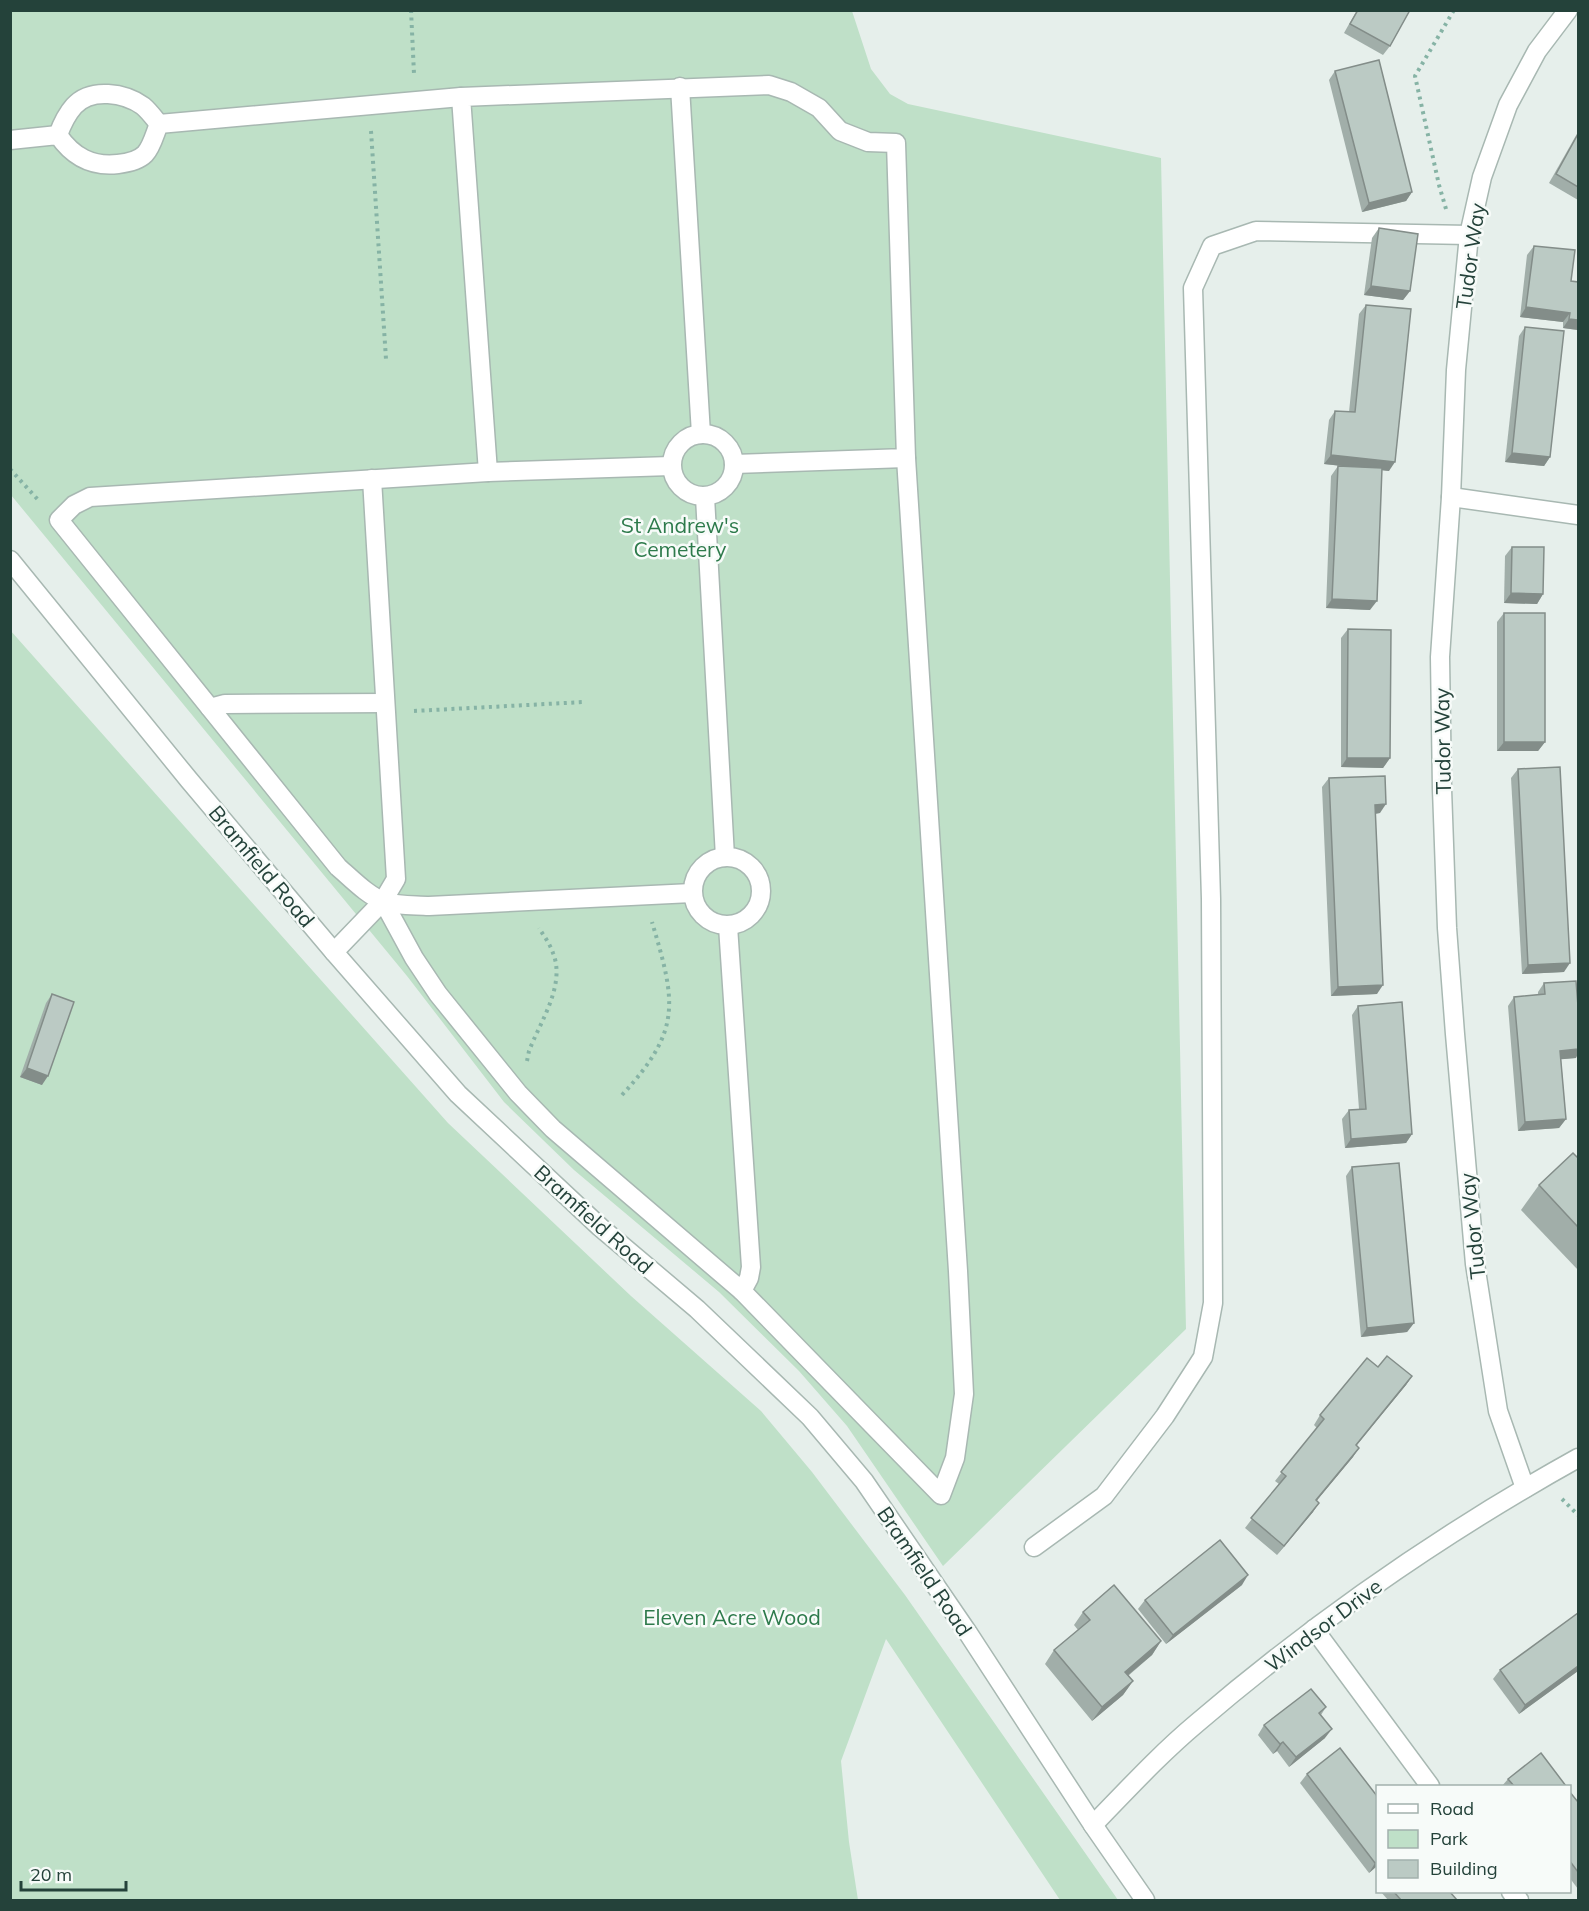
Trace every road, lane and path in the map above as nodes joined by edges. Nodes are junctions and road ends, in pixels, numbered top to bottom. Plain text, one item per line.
1 (411, 10) edge
2 (1454, 10) edge
3 (1568, 10) edge
4 (680, 87) junction
5 (461, 98) junction
6 (416, 101) junction
7 (369, 106) junction
8 (159, 124) junction
9 (58, 135) junction
10 (10, 140) edge
11 (1462, 235) junction
12 (386, 359) dead end
13 (701, 434) junction
14 (906, 458) junction
15 (734, 464) junction
16 (671, 466) junction
17 (10, 469) edge
18 (488, 472) junction
19 (372, 479) junction
20 (705, 497) junction
21 (1451, 497) junction
22 (1578, 515) edge
23 (59, 520) junction
24 (10, 560) edge
25 (584, 702) dead end
26 (210, 708) junction
27 (385, 708) junction
28 (725, 857) junction
29 (692, 893) junction
30 (645, 896) junction
31 (383, 902) junction
32 (518, 902) junction
33 (728, 926) junction
34 (334, 952) junction
35 (622, 1095) dead end
36 (528, 1103) junction
37 (742, 1291) junction
38 (1578, 1458) edge
39 (1525, 1488) junction
40 (1034, 1547) dead end
41 (1314, 1629) junction
42 (1429, 1785) edge
43 (1093, 1825) junction
44 (1145, 1900) edge

1 - 6 path
2 - 11 path
3 - 11 street, Tudor Way
4 - 5 street
4 - 13 street
4 - 14 street
5 - 6 street
5 - 18 street
6 - 7 street
7 - 8 street
7 - 12 path
8 - 9 street
8 - 9 street
9 - 10 street
11 - 21 street, Tudor Way
11 - 40 street
13 - 15 street
13 - 16 street
14 - 15 street
14 - 37 street
15 - 20 street
16 - 18 street
16 - 20 street
17 - 23 path
18 - 19 street
19 - 23 street
19 - 27 street
20 - 28 street
21 - 22 street
21 - 39 street, Tudor Way
23 - 26 street
24 - 34 street, Bramfield Road
25 - 27 path
26 - 27 street
26 - 31 street
27 - 31 street
28 - 29 street
28 - 33 street
29 - 30 street
29 - 33 street
30 - 32 street
30 - 35 path
31 - 32 street
31 - 34 street
31 - 36 street
32 - 36 path
33 - 37 street
34 - 43 street, Bramfield Road
36 - 37 street
38 - 39 street, Windsor Drive
39 - 41 street, Windsor Drive
41 - 42 street
41 - 43 street, Windsor Drive
43 - 44 street, Bramfield Road

